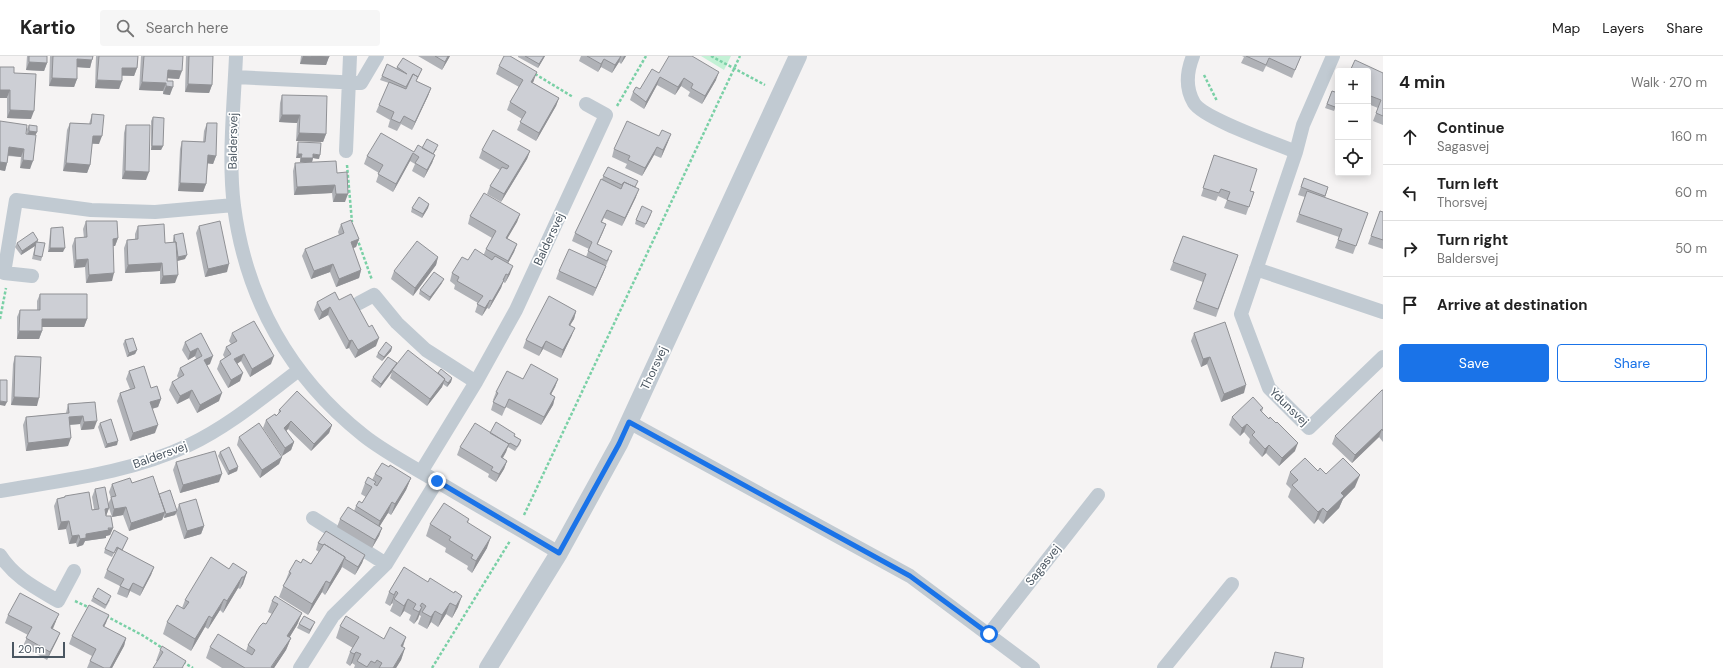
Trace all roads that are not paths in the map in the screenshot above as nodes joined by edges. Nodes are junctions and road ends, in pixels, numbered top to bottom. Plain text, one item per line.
1 (236, 56) edge
2 (350, 56) edge
3 (377, 56) edge
4 (798, 56) edge
5 (1193, 56) edge
6 (1333, 56) edge
7 (235, 77) junction
8 (349, 83) junction
9 (586, 104) road end
10 (346, 151) road end
11 (1296, 152) junction
12 (234, 205) junction
13 (1256, 269) junction
14 (32, 276) dead end
15 (359, 303) dead end
16 (1383, 312) edge
17 (1383, 356) edge
18 (299, 370) junction
19 (476, 382) junction
20 (629, 422) junction
21 (420, 472) junction
22 (437, 481) junction
23 (0, 491) edge
24 (1098, 495) dead end
25 (313, 518) dead end
26 (559, 553) junction
27 (0, 555) edge
28 (386, 564) junction
29 (74, 571) dead end
30 (1232, 584) dead end
31 (989, 634) junction
32 (300, 668) edge
33 (488, 668) edge
34 (1033, 668) edge
35 (1164, 668) edge

1 - 7 street, Baldersvej
2 - 8 street
3 - 8 street
4 - 20 street, Thorsvej
5 - 11 street
6 - 11 street, Ydunsvej
7 - 8 street
7 - 12 street, Baldersvej
8 - 10 street
9 - 19 street, Baldersvej
11 - 13 street, Ydunsvej
12 - 14 street
12 - 18 street, Baldersvej
13 - 16 street
13 - 17 street, Ydunsvej
15 - 19 street
18 - 21 street, Baldersvej
18 - 23 street, Baldersvej
19 - 21 street, Baldersvej
20 - 26 street, Thorsvej
20 - 31 street
21 - 22 street, Baldersvej
22 - 26 street, Baldersvej
22 - 28 street
24 - 31 street, Sagasvej
25 - 28 street
26 - 33 street, Thorsvej
27 - 29 street
28 - 32 street
30 - 35 street
31 - 34 street

